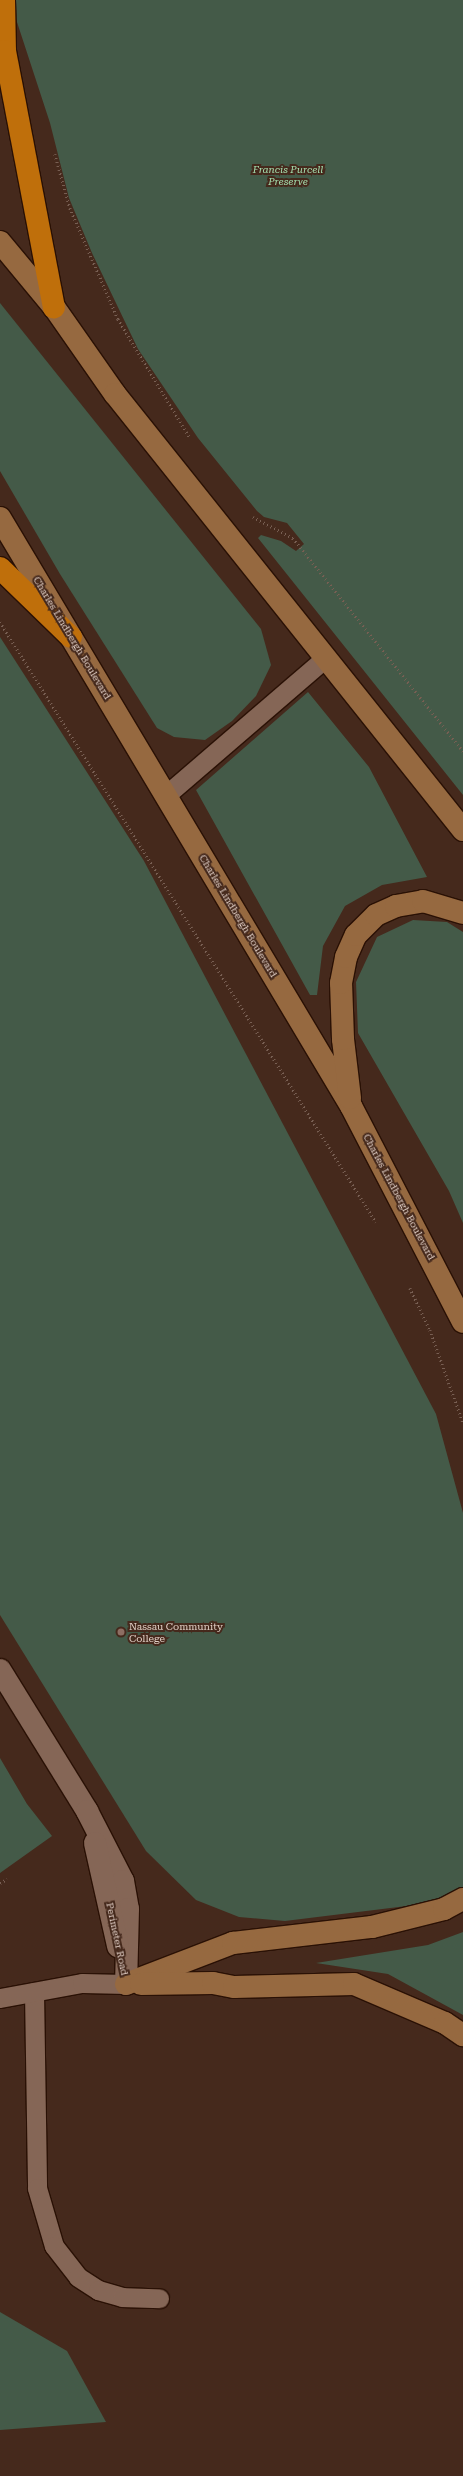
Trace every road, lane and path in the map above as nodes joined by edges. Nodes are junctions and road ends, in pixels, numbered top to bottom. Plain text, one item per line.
1 (4, 0) edge
2 (24, 152) junction
3 (0, 242) edge
4 (54, 307) junction
5 (195, 444) dead end
6 (250, 513) dead end
7 (0, 518) edge
8 (0, 568) edge
9 (0, 622) edge
10 (71, 637) junction
11 (324, 659) junction
12 (463, 751) edge
13 (166, 795) junction
14 (463, 830) edge
15 (463, 913) edge
16 (351, 1106) junction
17 (378, 1226) dead end
18 (406, 1281) dead end
19 (463, 1322) edge
20 (463, 1422) edge
21 (0, 1670) edge
22 (7, 1879) dead end
23 (0, 1883) edge
24 (463, 1899) edge
25 (126, 1984) junction
26 (34, 1992) junction
27 (0, 1998) edge
28 (463, 2035) edge
29 (159, 2298) dead end

1 - 2 highway
2 - 4 highway
2 - 5 path
3 - 4 main road
4 - 11 main road
6 - 12 path
7 - 10 main road, Charles Lindbergh Boulevard
8 - 10 highway
9 - 17 path
10 - 13 main road, Charles Lindbergh Boulevard
11 - 13 lane
11 - 14 main road
13 - 16 main road, Charles Lindbergh Boulevard
15 - 16 main road
16 - 19 main road, Charles Lindbergh Boulevard
18 - 20 path
21 - 25 street, Perimeter Road
22 - 23 path
24 - 25 main road
25 - 26 lane
25 - 28 main road
26 - 27 lane
26 - 29 lane

